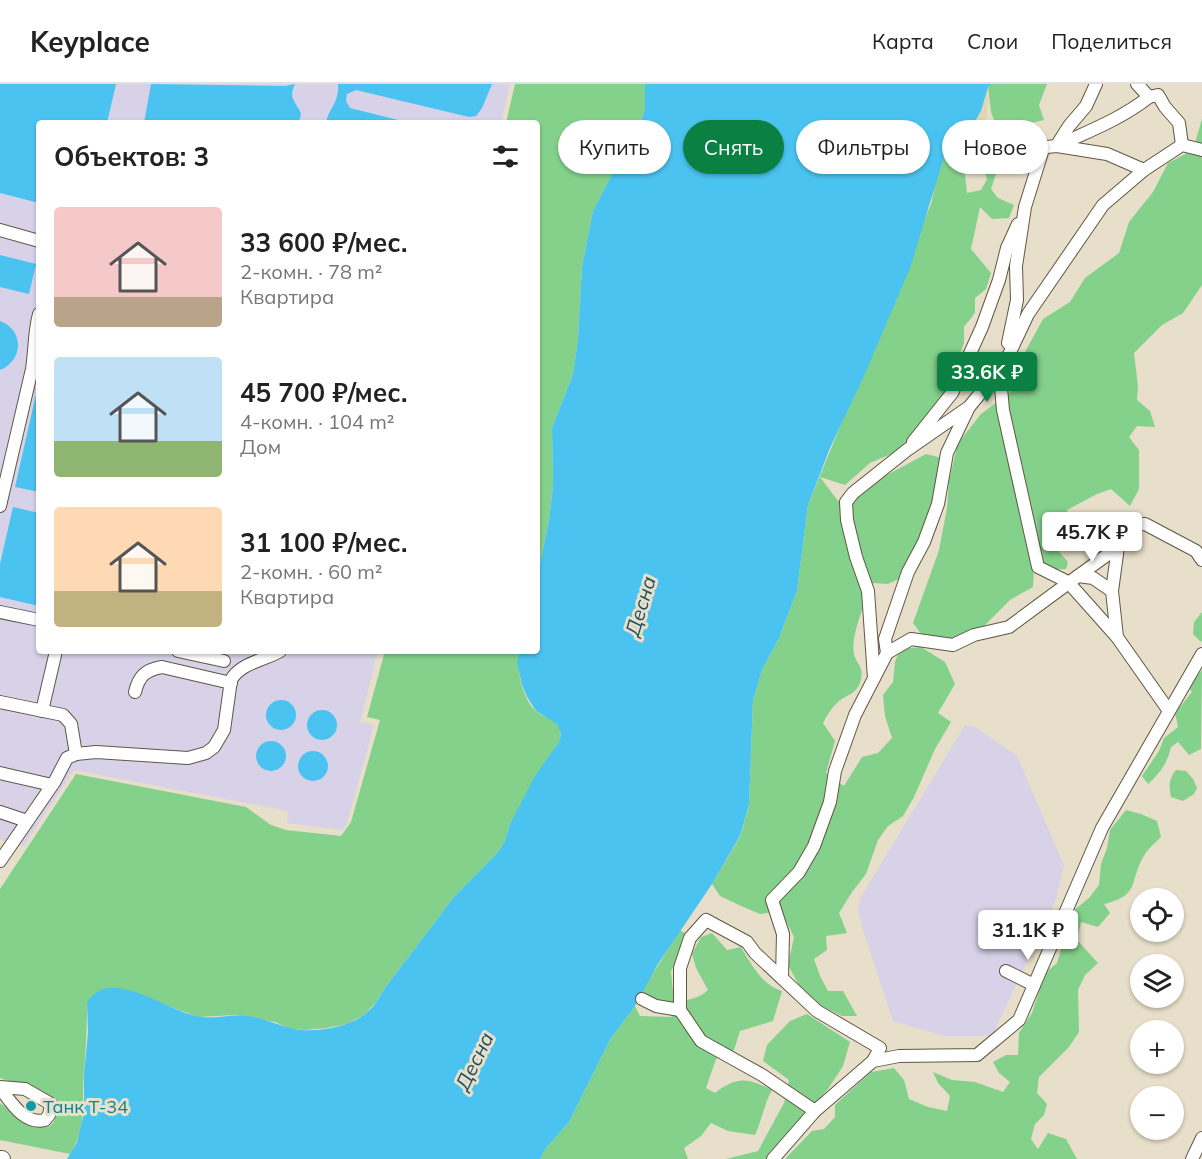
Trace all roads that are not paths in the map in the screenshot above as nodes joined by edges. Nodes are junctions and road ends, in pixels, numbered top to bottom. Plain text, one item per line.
1 (1096, 84) edge
2 (1137, 84) edge
3 (1149, 97) junction
4 (1050, 146) junction
5 (1182, 146) junction
6 (1202, 150) edge
7 (1144, 170) junction
8 (1025, 207) junction
9 (0, 230) edge
10 (36, 240) edge
11 (36, 326) edge
12 (1004, 365) junction
13 (969, 407) junction
14 (907, 450) junction
15 (0, 506) edge
16 (1118, 547) junction
17 (1202, 560) edge
18 (1073, 579) junction
19 (1112, 591) junction
20 (0, 612) edge
21 (36, 619) edge
22 (1117, 638) junction
23 (887, 653) junction
24 (55, 654) edge
25 (207, 654) edge
26 (273, 654) edge
27 (1202, 654) edge
28 (226, 656) edge
29 (874, 678) junction
30 (225, 682) junction
31 (135, 692) dead end
32 (0, 702) edge
33 (42, 711) junction
34 (1169, 711) junction
35 (76, 754) junction
36 (0, 773) edge
37 (52, 785) junction
38 (0, 812) edge
39 (27, 821) junction
40 (0, 861) edge
41 (1005, 971) dead end
42 (782, 978) junction
43 (1034, 985) junction
44 (642, 999) dead end
45 (680, 1010) junction
46 (873, 1061) junction
47 (815, 1111) junction
48 (1202, 1138) edge
49 (773, 1159) edge
50 (1192, 1159) edge

1 - 4 street
2 - 3 street
3 - 4 street
3 - 5 street
4 - 7 street
4 - 8 street
5 - 6 street
5 - 7 street
7 - 12 street
8 - 12 street
8 - 14 street
9 - 10 street
11 - 15 street
12 - 13 street
12 - 18 street
13 - 14 street
13 - 23 street
14 - 29 street
16 - 17 street
16 - 18 street
16 - 19 street
18 - 19 street
18 - 22 street
18 - 23 street
19 - 22 street
20 - 21 street
22 - 34 street
23 - 29 street
24 - 33 street
25 - 28 street
26 - 30 street
27 - 34 street
28 - 30 street
29 - 42 street
30 - 31 street
30 - 35 street
32 - 33 street
33 - 35 street
34 - 43 street
35 - 37 street
36 - 37 street
37 - 39 street
38 - 39 street
39 - 40 street
41 - 43 street
42 - 45 street
42 - 46 street
43 - 46 street
44 - 45 street
45 - 47 street
46 - 47 street
47 - 49 street
48 - 50 street

